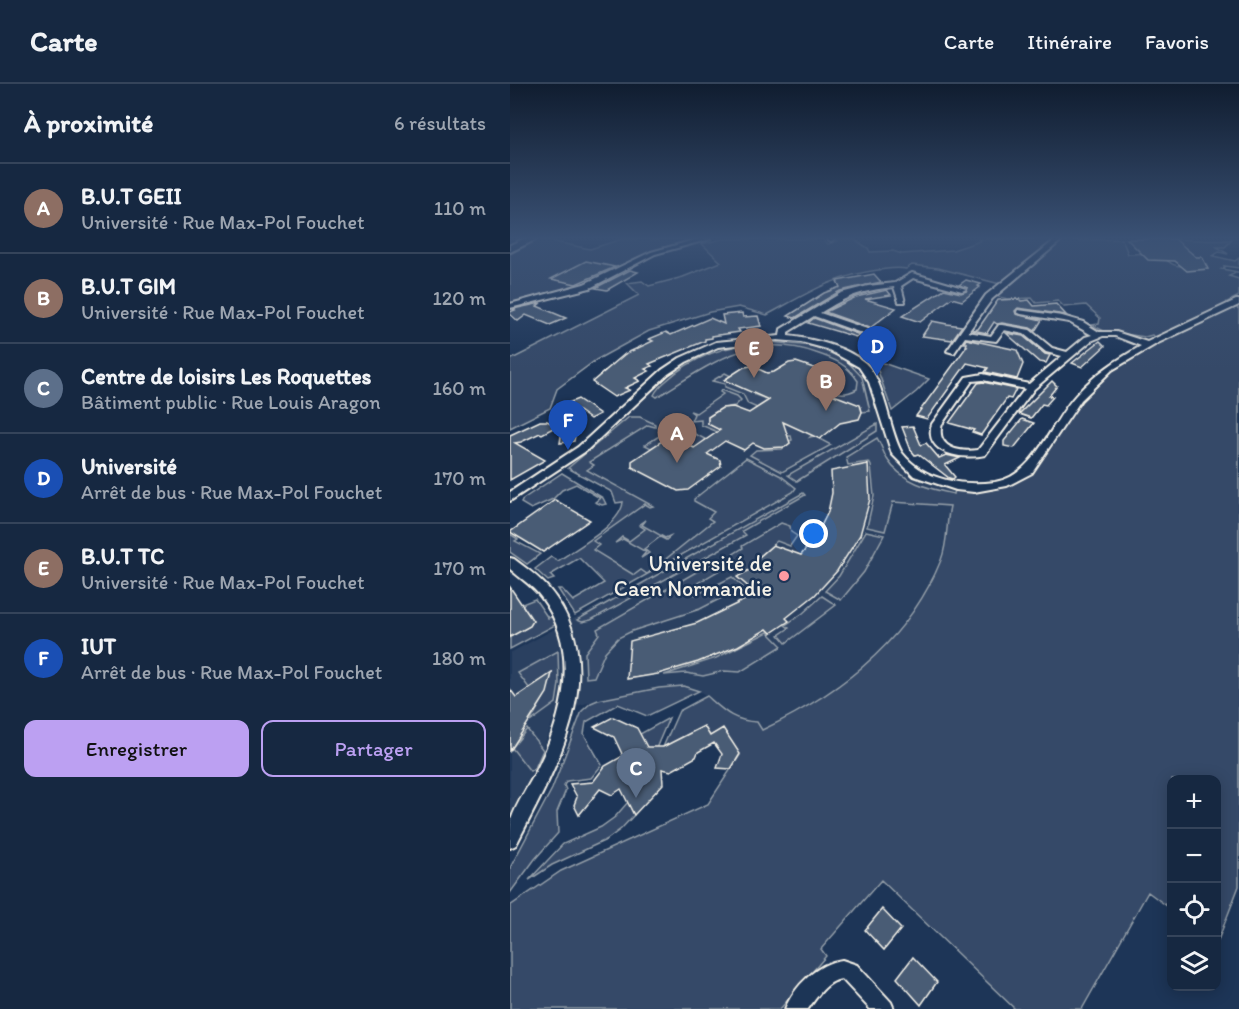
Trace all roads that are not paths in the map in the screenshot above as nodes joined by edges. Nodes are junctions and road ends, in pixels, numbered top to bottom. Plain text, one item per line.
1 (593, 282) edge
2 (901, 282) edge
3 (942, 282) edge
4 (1007, 282) edge
5 (897, 285) junction
6 (962, 289) dead end
7 (902, 300) dead end
8 (1239, 302) edge
9 (510, 306) edge
10 (1021, 312) dead end
11 (813, 313) junction
12 (870, 333) dead end
13 (965, 334) junction
14 (1098, 335) junction
15 (783, 338) junction
16 (1147, 345) junction
17 (951, 351) dead end
18 (1068, 355) junction
19 (1032, 387) junction
20 (510, 497) edge
21 (510, 562) edge
22 (510, 839) edge
23 (795, 1009) edge
24 (884, 1009) edge

1 - 9 street
2 - 5 street
3 - 6 street
4 - 13 street
5 - 7 street
5 - 11 street
8 - 16 street
10 - 14 street
11 - 12 street
11 - 15 street
13 - 17 street
13 - 18 street
14 - 16 street
14 - 18 street
15 - 16 street
15 - 20 street
18 - 19 street
19 - 19 street
21 - 22 street
23 - 24 street

